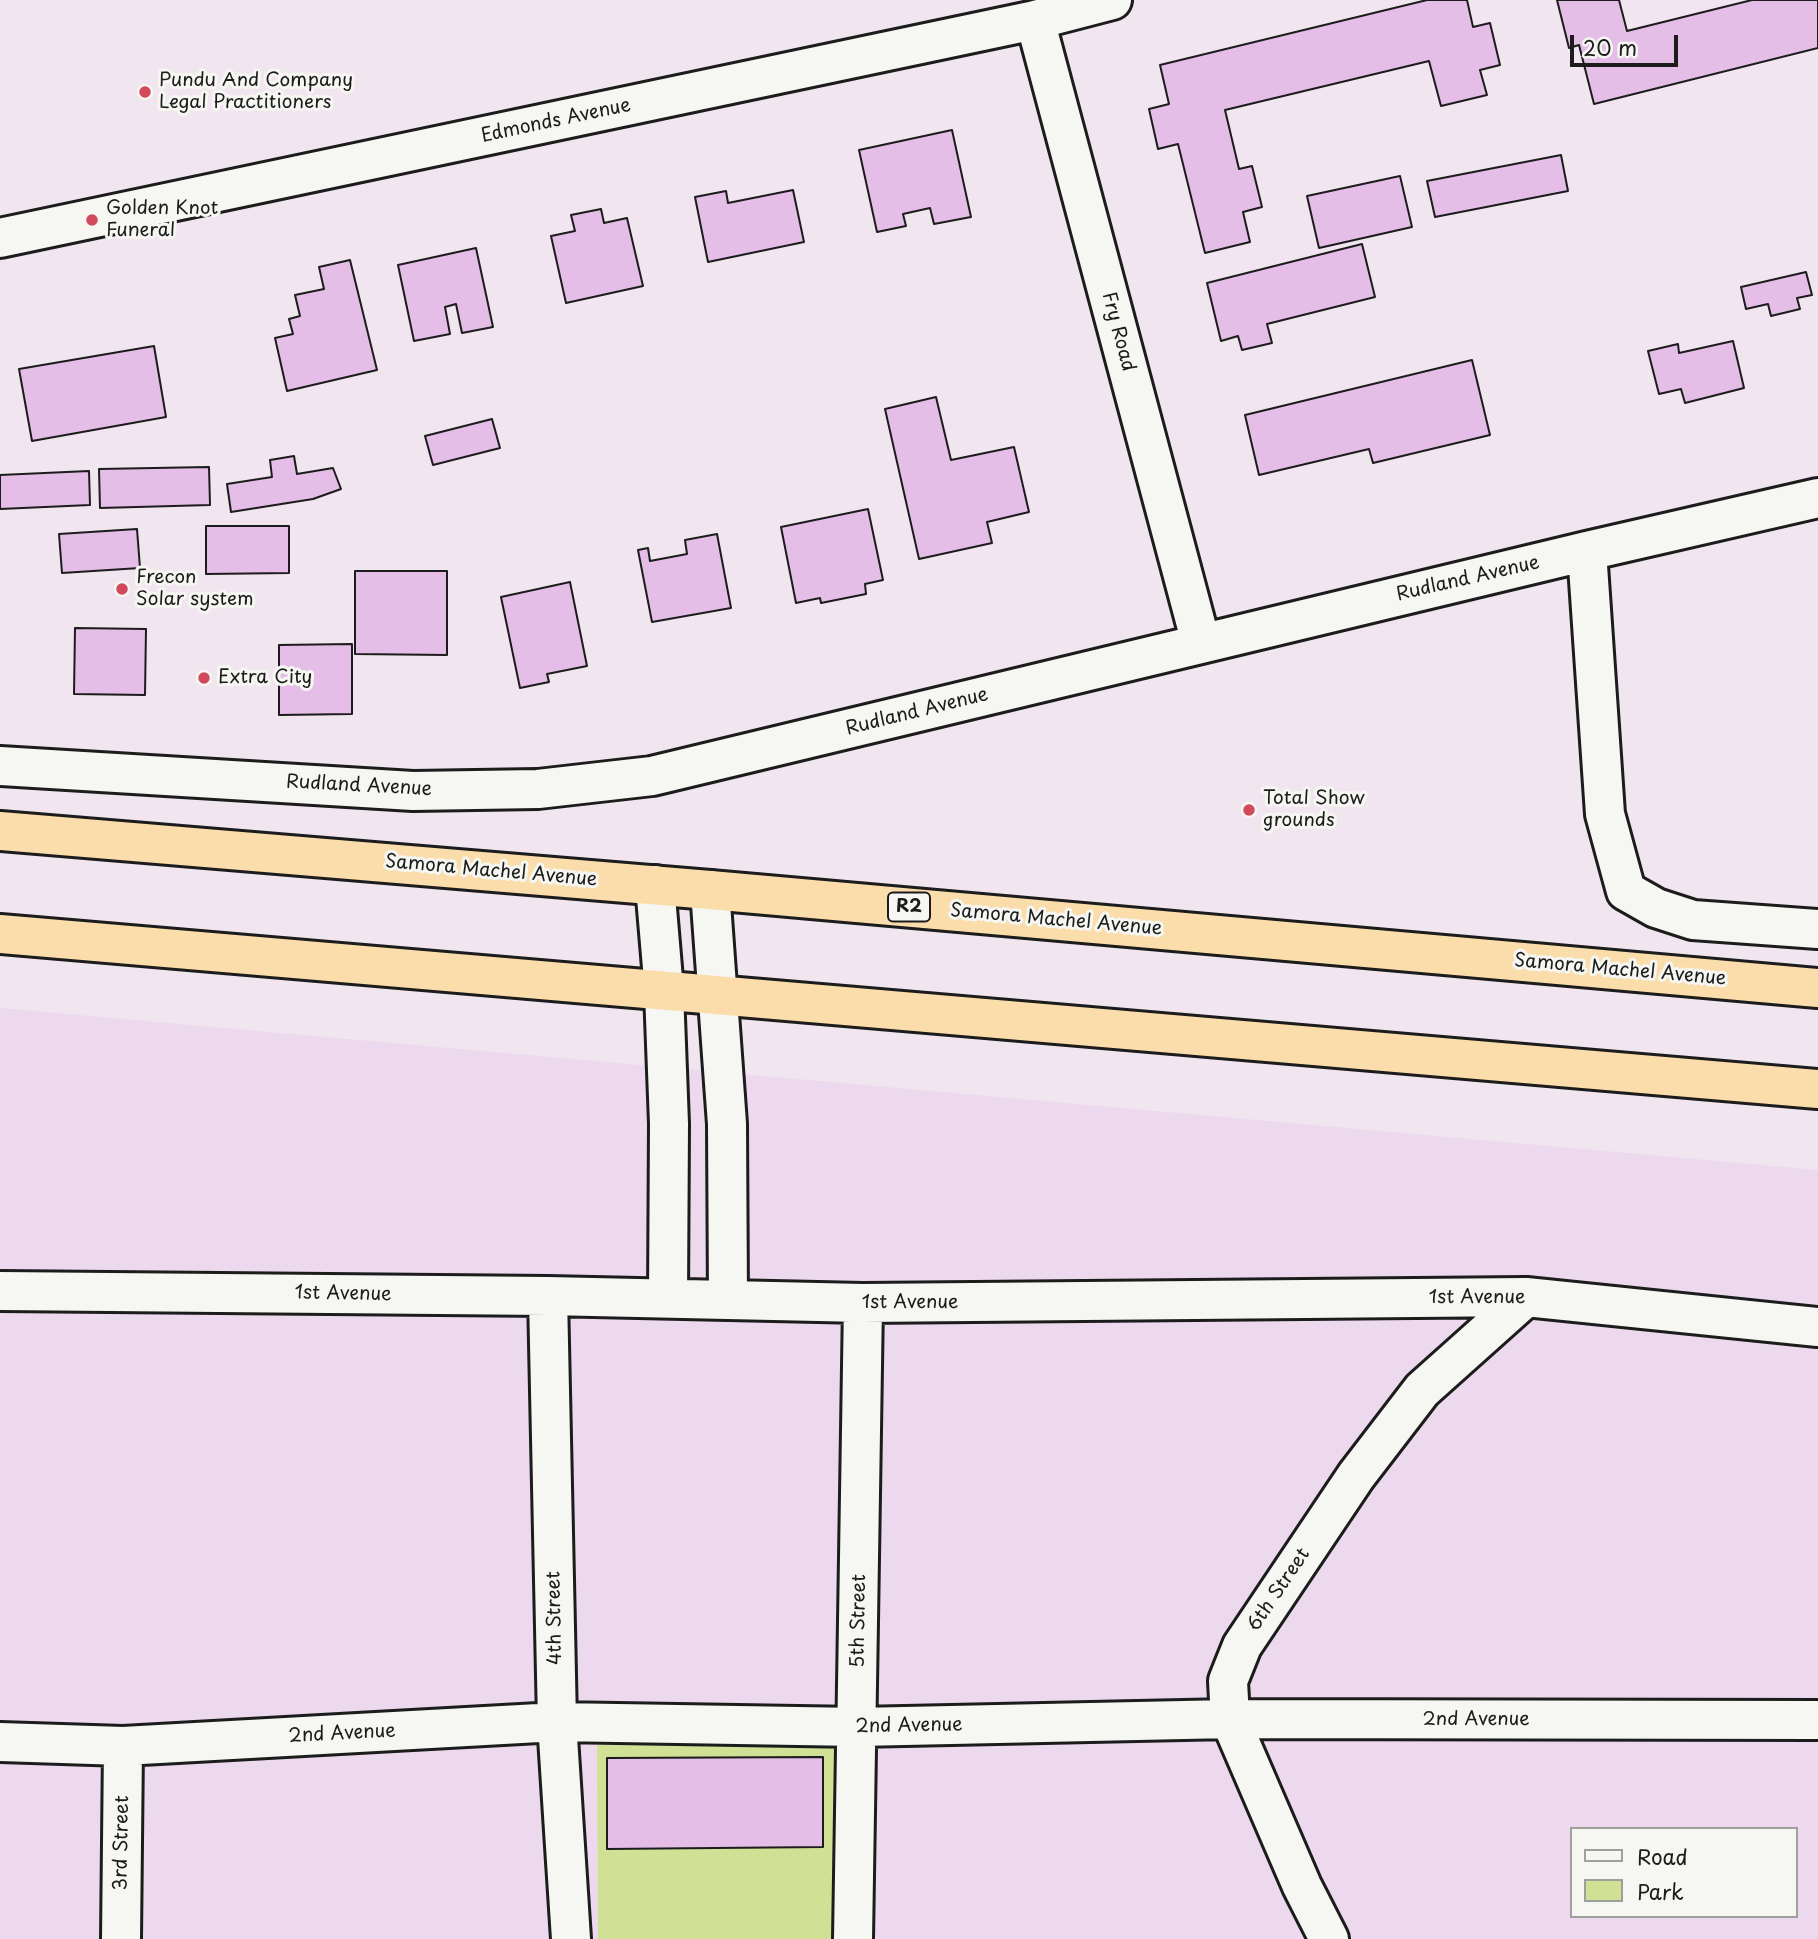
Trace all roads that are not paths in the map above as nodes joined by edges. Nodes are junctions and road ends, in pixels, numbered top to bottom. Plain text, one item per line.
1 (1112, 0) edge
2 (1035, 20) junction
3 (0, 238) edge
4 (1818, 498) edge
5 (1587, 551) junction
6 (1201, 643) junction
7 (0, 766) edge
8 (0, 831) edge
9 (655, 885) junction
10 (710, 890) junction
11 (1818, 929) edge
12 (0, 934) edge
13 (1818, 988) edge
14 (664, 991) junction
15 (719, 995) junction
16 (1818, 1089) edge
17 (0, 1291) edge
18 (548, 1296) junction
19 (1526, 1297) junction
20 (668, 1298) junction
21 (728, 1300) junction
22 (863, 1303) junction
23 (1818, 1327) edge
24 (1230, 1719) junction
25 (1818, 1720) edge
26 (557, 1722) junction
27 (858, 1727) junction
28 (0, 1742) edge
29 (123, 1746) junction
30 (121, 1939) edge
31 (570, 1939) edge
32 (853, 1939) edge
33 (1329, 1939) edge

1 - 2 street, Edmonds Avenue
2 - 3 street, Edmonds Avenue
2 - 6 street, Fry Road
4 - 5 street, Rudland Avenue
5 - 6 street, Rudland Avenue
5 - 11 street
6 - 7 street, Rudland Avenue
8 - 9 highway, Samora Machel Avenue / R2
9 - 10 highway, Samora Machel Avenue / R2
9 - 14 street
10 - 13 highway, Samora Machel Avenue / R2
10 - 15 street
12 - 14 highway
14 - 15 highway
14 - 20 street
15 - 16 highway
15 - 21 street
17 - 18 street, 1st Avenue
18 - 20 street, 1st Avenue
18 - 26 street, 4th Street
19 - 22 street, 1st Avenue
19 - 23 street, 1st Avenue
19 - 24 street, 6th Street
20 - 21 street, 1st Avenue
21 - 22 street, 1st Avenue
22 - 27 street, 5th Street
24 - 25 street, 2nd Avenue
24 - 27 street, 2nd Avenue
24 - 33 street, 6th Street
26 - 27 street, 2nd Avenue
26 - 29 street, 2nd Avenue
26 - 31 street, 4th Street
27 - 32 street, 5th Street
28 - 29 street, 2nd Avenue
29 - 30 street, 3rd Street

